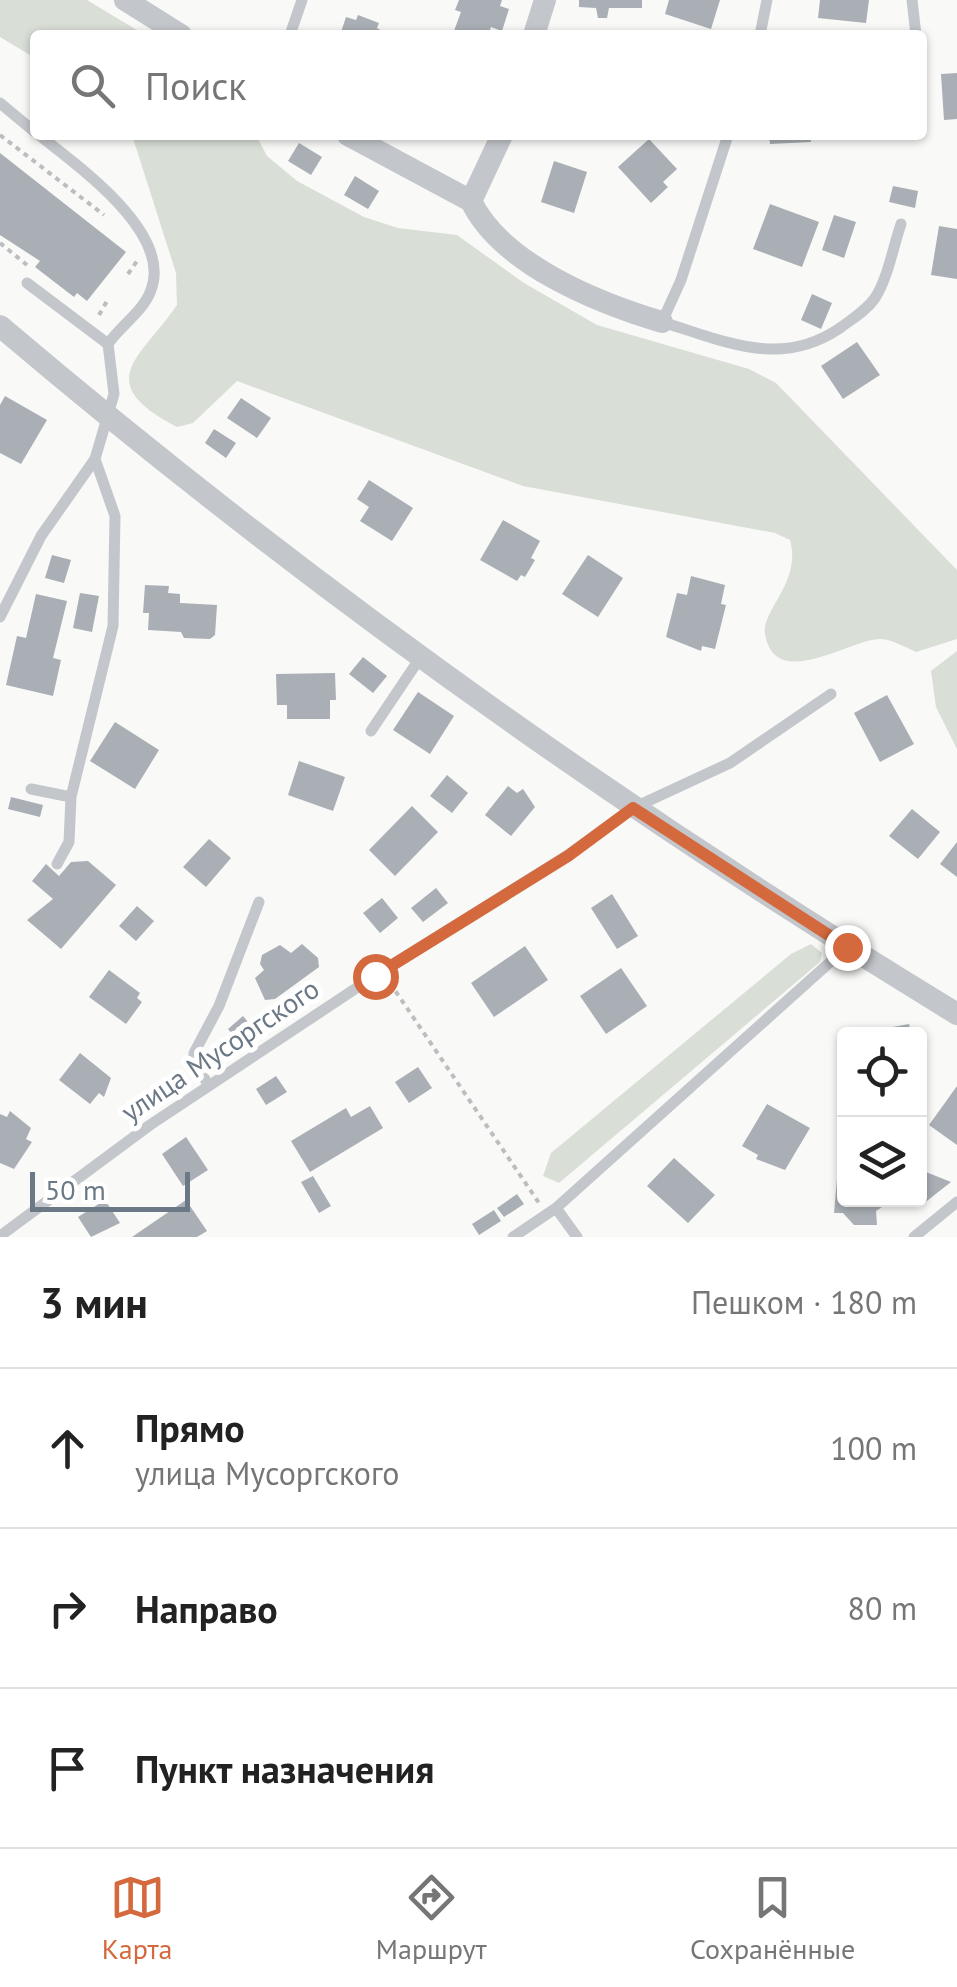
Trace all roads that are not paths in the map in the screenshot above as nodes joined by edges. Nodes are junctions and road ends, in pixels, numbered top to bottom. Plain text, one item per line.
1 (126, 0) edge
2 (302, 0) edge
3 (546, 0) edge
4 (766, 0) edge
5 (912, 0) edge
6 (173, 30) edge
7 (292, 30) edge
8 (536, 30) edge
9 (761, 30) edge
10 (915, 30) edge
11 (0, 103) edge
12 (30, 127) edge
13 (46, 140) edge
14 (357, 140) edge
15 (500, 140) edge
16 (726, 140) edge
17 (471, 201) junction
18 (901, 224) dead end
19 (27, 283) dead end
20 (662, 322) junction
21 (0, 326) edge
22 (108, 344) junction
23 (110, 418) junction
24 (95, 459) junction
25 (0, 617) edge
26 (422, 656) junction
27 (830, 694) dead end
28 (371, 731) dead end
29 (31, 789) dead end
30 (71, 797) junction
31 (633, 808) junction
32 (57, 864) dead end
33 (259, 902) dead end
34 (847, 947) junction
35 (957, 1014) edge
36 (210, 1086) junction
37 (957, 1202) edge
38 (551, 1211) junction
39 (5, 1235) edge
40 (513, 1237) edge
41 (577, 1237) edge
42 (914, 1237) edge

1 - 6 street
2 - 7 lane
3 - 8 street
4 - 9 lane
5 - 10 lane
11 - 12 lane
13 - 22 lane
14 - 17 street
15 - 17 street
16 - 20 lane
17 - 20 street
18 - 20 lane
19 - 22 lane
21 - 23 street
22 - 23 lane
23 - 24 lane
23 - 26 street
24 - 25 lane
24 - 30 lane
26 - 28 lane
26 - 31 street
27 - 31 lane, улица Мусоргского
29 - 30 lane
30 - 32 lane
31 - 34 street
31 - 36 lane, улица Мусоргского
33 - 36 lane
34 - 35 street
34 - 38 lane
36 - 39 lane, улица Мусоргского
37 - 42 lane
38 - 40 lane
38 - 41 lane

